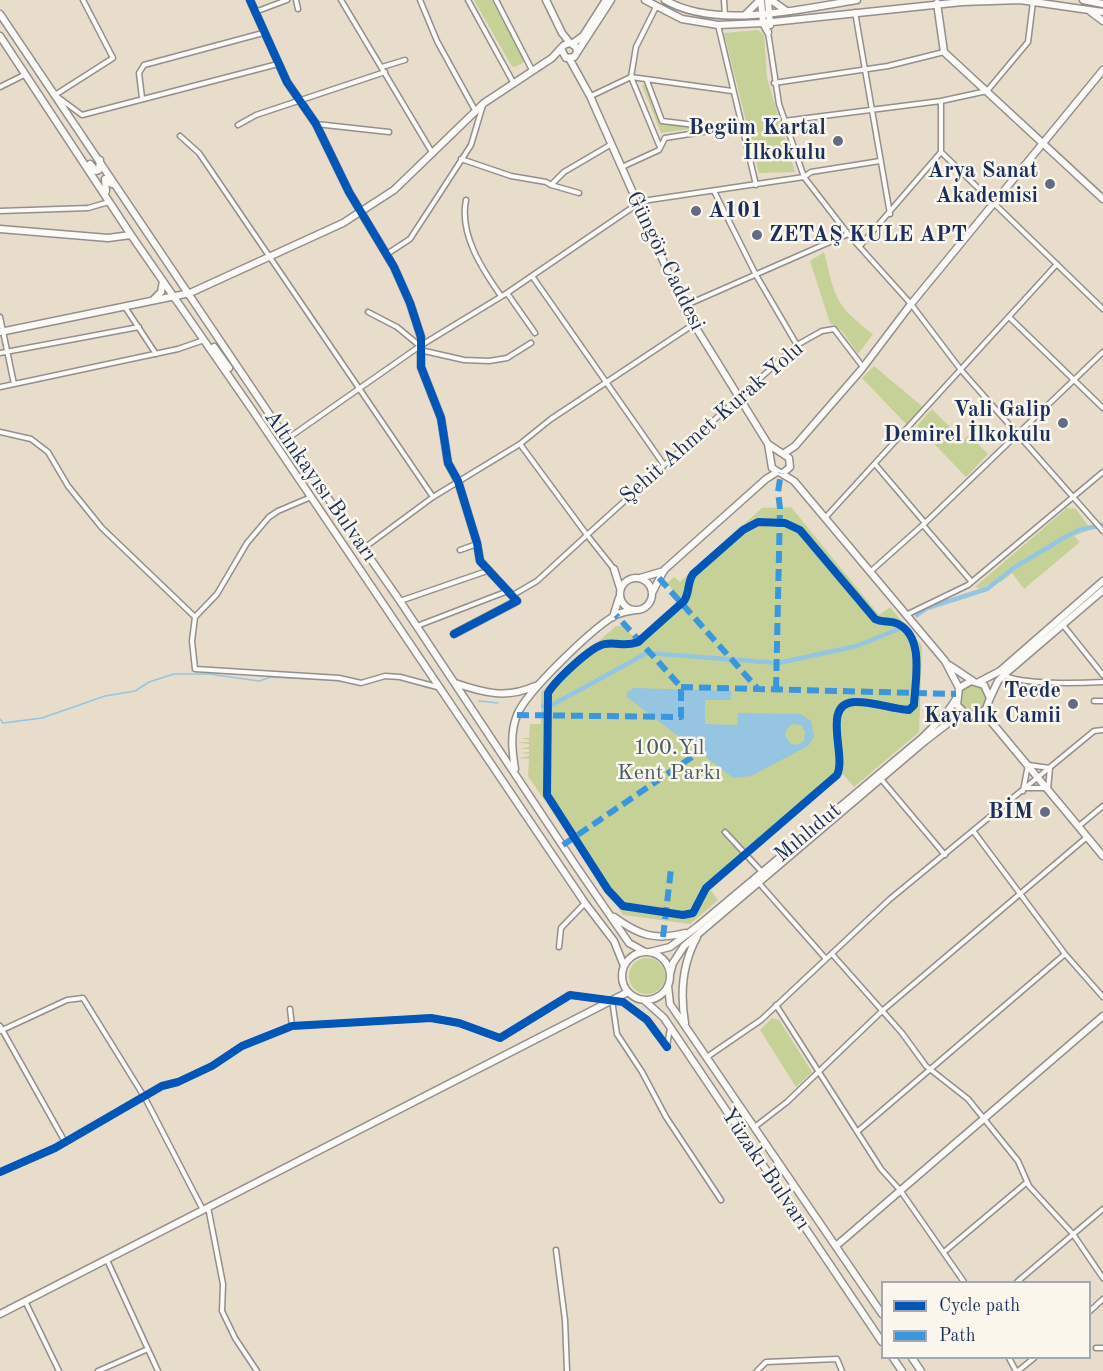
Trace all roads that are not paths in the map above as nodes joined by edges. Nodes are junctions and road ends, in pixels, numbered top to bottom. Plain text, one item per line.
1 (83, 0) edge
2 (250, 0) edge
3 (287, 0) edge
4 (296, 0) edge
5 (420, 0) edge
6 (468, 0) edge
7 (496, 0) edge
8 (546, 0) edge
9 (606, 0) edge
10 (611, 0) edge
11 (645, 0) edge
12 (665, 0) edge
13 (724, 0) edge
14 (761, 0) edge
15 (770, 0) edge
16 (857, 0) edge
17 (1083, 0) edge
18 (344, 1) edge
19 (1033, 2) junction
20 (937, 3) junction
21 (1103, 4) edge
22 (656, 7) junction
23 (298, 9) dead end
24 (1088, 9) junction
25 (785, 10) junction
26 (854, 11) junction
27 (766, 12) junction
28 (1103, 12) edge
29 (255, 13) junction
30 (0, 14) edge
31 (746, 14) junction
32 (725, 16) junction
33 (1103, 21) edge
34 (767, 23) junction
35 (718, 25) junction
36 (768, 32) joint
37 (263, 33) junction
38 (0, 36) edge
39 (567, 45) junction
40 (944, 52) junction
41 (572, 56) junction
42 (552, 58) junction
43 (405, 60) dead end
44 (278, 63) junction
45 (382, 67) junction
46 (532, 70) junction
47 (864, 70) junction
48 (1103, 70) edge
49 (385, 72) junction
50 (24, 75) junction
51 (631, 76) junction
52 (647, 81) junction
53 (513, 82) junction
54 (774, 83) junction
55 (0, 87) edge
56 (732, 91) junction
57 (987, 91) junction
58 (55, 95) junction
59 (590, 96) junction
60 (142, 98) junction
61 (300, 100) junction
62 (941, 101) junction
63 (484, 103) junction
64 (871, 108) junction
65 (476, 112) junction
66 (784, 122) junction
67 (316, 124) junction
68 (238, 125) dead end
69 (740, 126) junction
70 (718, 128) junction
71 (64, 131) junction
72 (389, 132) dead end
73 (180, 136) dead end
74 (1044, 144) junction
75 (610, 145) junction
76 (660, 145) junction
77 (941, 152) junction
78 (433, 154) junction
79 (461, 159) junction
80 (100, 160) junction
81 (880, 161) junction
82 (620, 168) junction
83 (804, 177) junction
84 (756, 185) junction
85 (551, 186) junction
86 (714, 191) junction
87 (579, 193) dead end
88 (1103, 199) edge
89 (466, 200) dead end
90 (110, 202) junction
91 (995, 202) junction
92 (636, 205) junction
93 (0, 211) edge
94 (362, 213) junction
95 (890, 214) junction
96 (146, 227) junction
97 (0, 229) edge
98 (848, 234) junction
99 (131, 235) junction
100 (860, 246) junction
101 (386, 254) junction
102 (268, 257) junction
103 (1057, 264) junction
104 (756, 275) junction
105 (532, 276) junction
106 (163, 280) junction
107 (190, 293) junction
108 (507, 293) junction
109 (174, 296) junction
110 (501, 296) junction
111 (153, 300) junction
112 (911, 304) junction
113 (125, 306) junction
114 (683, 307) junction
115 (1103, 309) edge
116 (368, 312) dead end
117 (0, 317) edge
118 (1010, 317) junction
119 (694, 324) junction
120 (139, 327) junction
121 (2, 331) edge
122 (535, 333) dead end
123 (204, 340) junction
124 (531, 343) dead end
125 (796, 345) junction
126 (420, 348) junction
127 (8, 351) junction
128 (1103, 352) edge
129 (0, 353) edge
130 (156, 354) junction
131 (864, 367) junction
132 (241, 370) junction
133 (961, 370) junction
134 (1073, 380) junction
135 (606, 381) junction
136 (14, 384) junction
137 (0, 387) edge
138 (359, 389) junction
139 (739, 398) junction
140 (1103, 408) edge
141 (254, 411) junction
142 (279, 428) junction
143 (0, 432) edge
144 (1018, 432) junction
145 (287, 439) junction
146 (520, 444) junction
147 (768, 444) junction
148 (795, 446) junction
149 (782, 454) junction
150 (772, 462) junction
151 (790, 464) junction
152 (875, 464) junction
153 (664, 465) junction
154 (780, 472) junction
155 (1103, 472) edge
156 (766, 479) junction
157 (794, 481) junction
158 (458, 482) junction
159 (311, 497) junction
160 (433, 497) junction
161 (1074, 498) junction
162 (824, 519) junction
163 (924, 524) junction
164 (1102, 529) edge
165 (587, 535) junction
166 (477, 543) junction
167 (364, 548) junction
168 (460, 550) dead end
169 (615, 569) junction
170 (664, 570) junction
171 (487, 571) junction
172 (869, 572) junction
173 (637, 578) junction
174 (1103, 581) edge
175 (972, 582) junction
176 (1103, 590) edge
177 (511, 593) junction
178 (652, 593) junction
179 (620, 594) junction
180 (400, 601) junction
181 (636, 610) junction
182 (905, 616) junction
183 (195, 617) junction
184 (613, 617) junction
185 (1063, 625) junction
186 (417, 626) junction
187 (454, 634) dead end
188 (945, 661) junction
189 (1004, 675) junction
190 (1103, 675) edge
191 (977, 682) junction
192 (1103, 682) edge
193 (455, 683) junction
194 (536, 686) junction
195 (441, 688) junction
196 (959, 688) junction
197 (956, 699) junction
198 (1094, 701) dead end
199 (1103, 701) edge
200 (989, 702) junction
201 (965, 713) junction
202 (977, 715) junction
203 (989, 718) junction
204 (1103, 730) edge
205 (1028, 765) junction
206 (1050, 768) junction
207 (516, 773) junction
208 (1038, 778) junction
209 (881, 779) junction
210 (1048, 789) junction
211 (1024, 790) junction
212 (1103, 806) edge
213 (1078, 826) junction
214 (725, 832) dead end
215 (974, 832) junction
216 (1087, 837) junction
217 (945, 855) junction
218 (1103, 856) edge
219 (762, 872) junction
220 (759, 883) junction
221 (1021, 894) junction
222 (585, 903) junction
223 (609, 914) junction
224 (689, 933) junction
225 (699, 934) junction
226 (559, 947) dead end
227 (648, 952) junction
228 (832, 954) junction
229 (1065, 954) junction
230 (826, 959) junction
231 (624, 966) junction
232 (670, 974) junction
233 (668, 986) junction
234 (628, 992) junction
235 (1103, 997) edge
236 (612, 1000) junction
237 (644, 1000) junction
238 (776, 1005) junction
239 (290, 1009) dead end
240 (882, 1011) junction
241 (1103, 1016) edge
242 (292, 1026) junction
243 (686, 1027) junction
244 (670, 1028) junction
245 (1, 1029) edge
246 (707, 1057) junction
247 (931, 1071) junction
248 (818, 1073) junction
249 (145, 1098) junction
250 (985, 1119) junction
251 (756, 1126) junction
252 (858, 1131) junction
253 (65, 1142) junction
254 (0, 1172) edge
255 (1026, 1182) junction
256 (900, 1190) junction
257 (721, 1200) dead end
258 (205, 1209) junction
259 (1103, 1209) edge
260 (1073, 1234) junction
261 (836, 1246) junction
262 (556, 1250) dead end
263 (944, 1251) junction
264 (106, 1260) junction
265 (1103, 1278) edge
266 (963, 1281) edge
267 (1018, 1281) edge
268 (1103, 1299) edge
269 (25, 1301) junction
270 (1091, 1309) edge
271 (881, 1313) edge
272 (0, 1314) edge
273 (880, 1332) edge
274 (1096, 1348) dead end
275 (1103, 1348) edge
276 (148, 1349) junction
277 (1033, 1359) edge
278 (58, 1371) edge
279 (98, 1371) edge
280 (158, 1371) edge
281 (257, 1371) edge
282 (567, 1371) edge
283 (757, 1371) edge
284 (842, 1371) edge
285 (1017, 1371) edge

1 - 58 street
2 - 29 main road
3 - 29 street
4 - 23 street
5 - 65 street
6 - 53 street
7 - 46 street
8 - 39 main road, Güngör Caddesi
9 - 39 main road
10 - 41 main road
11 - 22 main road
12 - 32 main road
13 - 32 street
14 - 27 main road
14 - 31 main road
15 - 25 main road
15 - 27 main road
16 - 25 main road
17 - 21 main road
18 - 45 street
19 - 20 main road
19 - 24 main road
19 - 57 street
20 - 26 main road
20 - 40 main road
22 - 35 main road
22 - 51 street
24 - 28 main road
24 - 33 main road
25 - 27 main road
26 - 34 main road
26 - 47 street
27 - 31 main road
27 - 34 main road
29 - 37 main road
30 - 58 main road, Altınkayısı Bulvarı
31 - 32 main road
34 - 35 main road
34 - 36 main road
35 - 56 street
36 - 54 street
37 - 44 main road
37 - 60 street
38 - 50 main road, Altınkayısı Bulvarı
39 - 41 main road, Güngör Caddesi
39 - 41 main road, Güngör Caddesi
39 - 42 main road
40 - 47 street
40 - 57 main road
41 - 42 main road
41 - 59 main road, Güngör Caddesi
42 - 46 main road
43 - 45 street
44 - 60 street
44 - 61 main road
45 - 49 street
46 - 53 main road
47 - 54 street
47 - 64 street
48 - 74 main road
49 - 61 street
49 - 78 street
50 - 55 street
50 - 71 main road, Altınkayısı Bulvarı
51 - 52 street
51 - 59 street
51 - 76 street
52 - 56 street
52 - 70 street
53 - 63 main road
54 - 66 street
56 - 69 street
57 - 62 street
57 - 74 main road
58 - 60 street
58 - 80 main road, Altınkayısı Bulvarı
59 - 75 main road, Güngör Caddesi
61 - 67 main road
61 - 68 street
62 - 64 street
62 - 77 street
63 - 65 main road
63 - 79 street
64 - 66 street
64 - 81 street
65 - 78 main road
66 - 83 street
67 - 72 street
67 - 94 main road
69 - 70 street
69 - 84 street
70 - 76 street
71 - 80 main road
71 - 90 main road, Altınkayısı Bulvarı
73 - 102 street
74 - 88 main road
74 - 91 main road
75 - 82 main road, Güngör Caddesi
75 - 85 street
76 - 82 street
77 - 91 street
77 - 95 street
78 - 94 main road
79 - 85 street
79 - 101 street
80 - 96 main road, Altınkayısı Bulvarı
81 - 83 street
81 - 95 street
82 - 92 main road, Güngör Caddesi
83 - 84 street
83 - 98 street
84 - 86 street
85 - 87 street
86 - 92 street
86 - 104 street
89 - 110 street
90 - 93 street
90 - 96 main road
90 - 99 main road, Altınkayısı Bulvarı
91 - 103 street
91 - 112 main road
92 - 105 street
92 - 114 main road, Güngör Caddesi
94 - 101 main road
94 - 102 main road
95 - 100 street
96 - 107 main road, Altınkayısı Bulvarı
97 - 99 main road
98 - 100 street
98 - 104 street
99 - 106 main road, Altınkayısı Bulvarı
100 - 112 street
101 - 126 main road
102 - 107 main road
102 - 138 street
103 - 115 street
103 - 118 street
104 - 114 street
104 - 125 street
105 - 108 street
105 - 135 street
106 - 109 main road, Altınkayısı Bulvarı
106 - 111 main road
107 - 109 main road
107 - 132 main road, Altınkayısı Bulvarı
108 - 110 street
108 - 122 street
109 - 111 main road
109 - 123 main road, Altınkayısı Bulvarı
110 - 126 street
111 - 113 main road
112 - 131 main road
112 - 133 street
113 - 120 street
113 - 121 main road
114 - 119 main road, Güngör Caddesi
116 - 126 street
117 - 121 street
118 - 133 street
118 - 134 street
119 - 135 street
119 - 139 main road, Güngör Caddesi
120 - 127 street
120 - 130 street
121 - 127 street
123 - 130 street
123 - 132 main road
123 - 141 main road, Altınkayısı Bulvarı
124 - 126 street
125 - 131 street, Şehit Ahmet Kurak Yolu
125 - 139 street, Şehit Ahmet Kurak Yolu
126 - 138 street
126 - 158 main road
127 - 129 street
127 - 136 street
128 - 134 street
130 - 136 street
131 - 148 main road
132 - 142 main road, Altınkayısı Bulvarı
133 - 144 street
133 - 152 street
134 - 140 street
134 - 144 street
135 - 146 street
135 - 153 street
136 - 137 street
138 - 145 street
138 - 160 street
139 - 147 main road, Güngör Caddesi
139 - 153 street, Şehit Ahmet Kurak Yolu
141 - 142 main road
141 - 159 main road, Altınkayısı Bulvarı
142 - 145 main road, Altınkayısı Bulvarı
143 - 183 street
144 - 161 street
144 - 163 street
145 - 167 main road, Altınkayısı Bulvarı
146 - 158 street
146 - 165 street
147 - 149 main road, Güngör Caddesi
147 - 150 main road, Güngör Caddesi
148 - 149 main road
148 - 151 main road
149 - 150 main road
149 - 151 main road, Güngör Caddesi
150 - 154 main road
150 - 156 main road
151 - 154 main road
151 - 157 main road
152 - 162 street
152 - 163 street
153 - 165 street, Şehit Ahmet Kurak Yolu
154 - 156 main road
154 - 157 main road
155 - 161 street
156 - 170 main road
157 - 162 main road
158 - 160 street
158 - 166 main road
159 - 183 street
159 - 195 main road, Altınkayısı Bulvarı
160 - 167 street
161 - 164 street
161 - 175 street
162 - 172 main road
163 - 172 street
163 - 175 street
165 - 169 street
165 - 177 street, Şehit Ahmet Kurak Yolu
166 - 168 street
166 - 171 main road
167 - 180 main road, Altınkayısı Bulvarı
169 - 173 main road
169 - 179 main road
170 - 173 main road
170 - 178 main road
171 - 177 main road
171 - 180 street
172 - 182 main road
173 - 178 main road
173 - 179 main road
174 - 191 main road
175 - 182 street
176 - 185 main road
177 - 186 street, Şehit Ahmet Kurak Yolu
177 - 187 main road
178 - 181 main road
179 - 181 main road
179 - 184 main road
180 - 186 main road, Altınkayısı Bulvarı
181 - 184 main road
182 - 188 main road
183 - 195 street
184 - 194 main road
185 - 189 main road
185 - 190 street
186 - 193 main road, Altınkayısı Bulvarı
188 - 191 main road
188 - 196 main road
189 - 192 street
189 - 200 main road
191 - 196 main road
191 - 200 main road
193 - 194 main road
193 - 207 main road, Altınkayısı Bulvarı
194 - 207 main road
195 - 222 main road, Altınkayısı Bulvarı
196 - 197 main road
197 - 201 main road
197 - 219 main road, Mıhlıdut
198 - 199 street
200 - 202 main road
200 - 203 main road
201 - 202 main road
201 - 209 main road, Mıhlıdut
202 - 203 main road
203 - 205 main road
204 - 206 street
205 - 206 street
205 - 208 main road
205 - 211 street
206 - 208 street
206 - 210 street
207 - 223 main road, Altınkayısı Bulvarı
208 - 210 main road
208 - 211 street
209 - 217 street
209 - 220 main road, Mıhlıdut
210 - 211 street
210 - 213 main road
211 - 215 street
212 - 213 street
213 - 216 main road
214 - 219 street
215 - 217 street
215 - 221 street
216 - 218 main road
216 - 221 street
217 - 228 street
219 - 224 main road, Mıhlıdut
220 - 225 main road, Mıhlıdut
220 - 230 street
221 - 229 street
221 - 240 street
222 - 226 street
222 - 231 main road, Altınkayısı Bulvarı
223 - 224 main road
223 - 227 main road, Altınkayısı Bulvarı
224 - 227 main road, Mıhlıdut
225 - 232 main road, Mıhlıdut
225 - 243 main road
227 - 231 main road
227 - 232 main road
228 - 230 street
228 - 240 street
229 - 235 street
229 - 247 street
230 - 238 street
231 - 234 main road
232 - 233 main road
233 - 237 main road
233 - 243 main road, Yüzakı Bulvarı
234 - 236 main road
234 - 237 main road
236 - 242 street
236 - 244 street
236 - 257 street
236 - 258 main road
237 - 244 main road, Yüzakı Bulvarı
238 - 246 street
238 - 248 street
239 - 242 street
240 - 247 street
240 - 248 street
241 - 250 main road
242 - 249 street
243 - 246 main road, Yüzakı Bulvarı
244 - 273 main road, Yüzakı Bulvarı
245 - 249 street
245 - 253 street
246 - 251 main road, Yüzakı Bulvarı
247 - 250 street
247 - 252 street
248 - 251 street
248 - 252 street
249 - 253 street
249 - 258 street
250 - 255 street
250 - 256 main road
251 - 261 main road, Yüzakı Bulvarı
252 - 256 street
253 - 254 street
255 - 260 street
255 - 263 street
256 - 261 main road
256 - 263 street
258 - 264 main road
258 - 281 street
259 - 260 street
260 - 265 street
260 - 267 street
261 - 271 main road, Yüzakı Bulvarı
262 - 282 street
263 - 266 street
264 - 269 main road
264 - 276 street
268 - 270 street
269 - 272 main road
269 - 278 street
274 - 275 street
276 - 279 street
276 - 280 street
277 - 285 street
283 - 284 street

